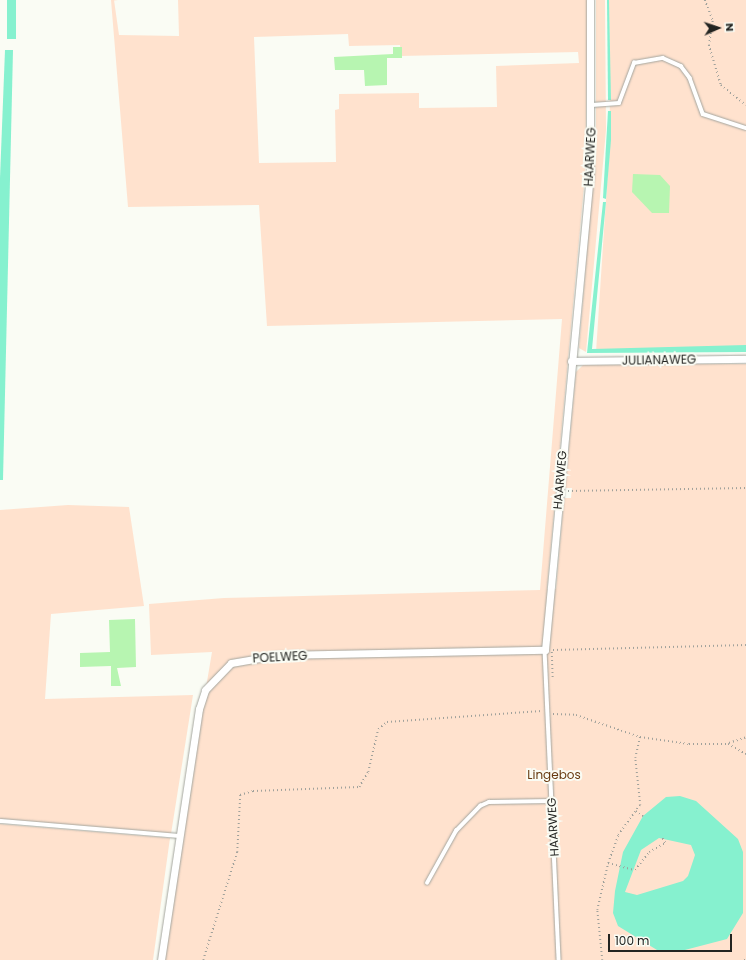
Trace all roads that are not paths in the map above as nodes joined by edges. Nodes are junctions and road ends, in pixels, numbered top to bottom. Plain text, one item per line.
1 (590, 0) edge
2 (592, 105) junction
3 (746, 128) edge
4 (746, 359) edge
5 (571, 360) junction
6 (545, 650) junction
7 (552, 801) junction
8 (0, 821) edge
9 (180, 836) junction
10 (427, 884) dead end
11 (161, 960) edge
12 (559, 960) edge

1 - 2 street, HAARWEG
2 - 3 lane
2 - 5 street, HAARWEG
4 - 5 street, JULIANAWEG
5 - 6 street, HAARWEG
6 - 7 lane, HAARWEG
6 - 9 street, POELWEG
7 - 10 lane
7 - 12 lane, HAARWEG
8 - 9 lane
9 - 11 street, POELWEG

